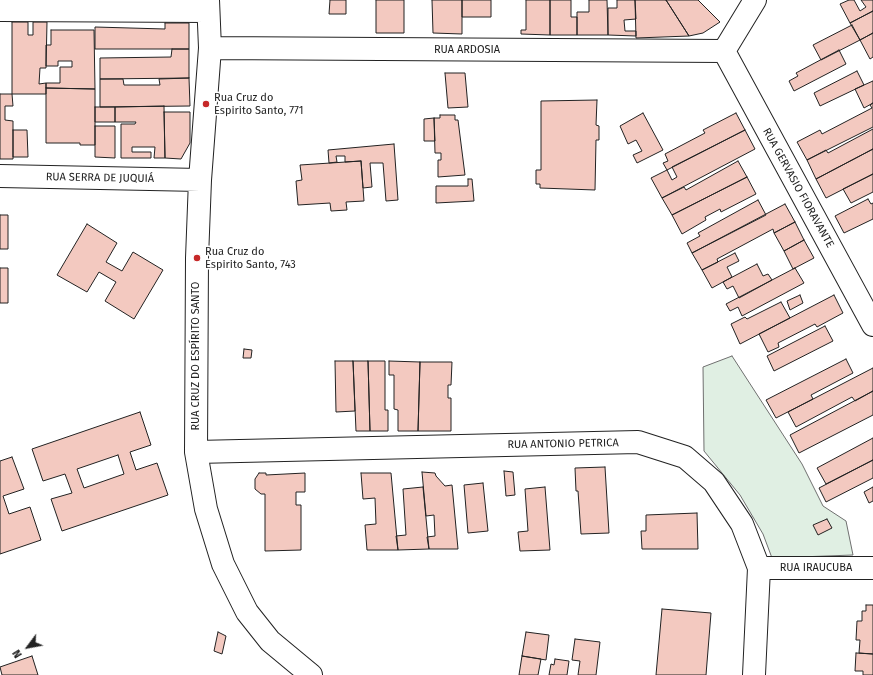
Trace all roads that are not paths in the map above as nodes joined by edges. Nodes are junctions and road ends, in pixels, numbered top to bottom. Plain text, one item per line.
1 (755, 0) edge
2 (208, 5) edge
3 (0, 10) edge
4 (210, 48) junction
5 (724, 51) junction
6 (0, 176) edge
7 (200, 180) junction
8 (873, 325) edge
9 (196, 452) junction
10 (760, 568) junction
11 (873, 568) edge
12 (311, 675) edge
13 (754, 675) edge

1 - 5 street
2 - 3 street
2 - 4 street, RUA CRUZ DO ESPÍRITO SANTO
4 - 5 street, RUA ARDOSIA
4 - 7 street, RUA CRUZ DO ESPÍRITO SANTO
5 - 8 street, RUA GERVASIO FIORAVANTE
6 - 7 street, RUA SERRA DE JUQUIÁ
7 - 9 street, RUA CRUZ DO ESPÍRITO SANTO
9 - 10 street, RUA ANTONIO PETRICA
9 - 12 street, RUA CRUZ DO ESPÍRITO SANTO
10 - 11 street, RUA IRAUCUBA
10 - 13 street, RUA ANTONIO PETRICA

